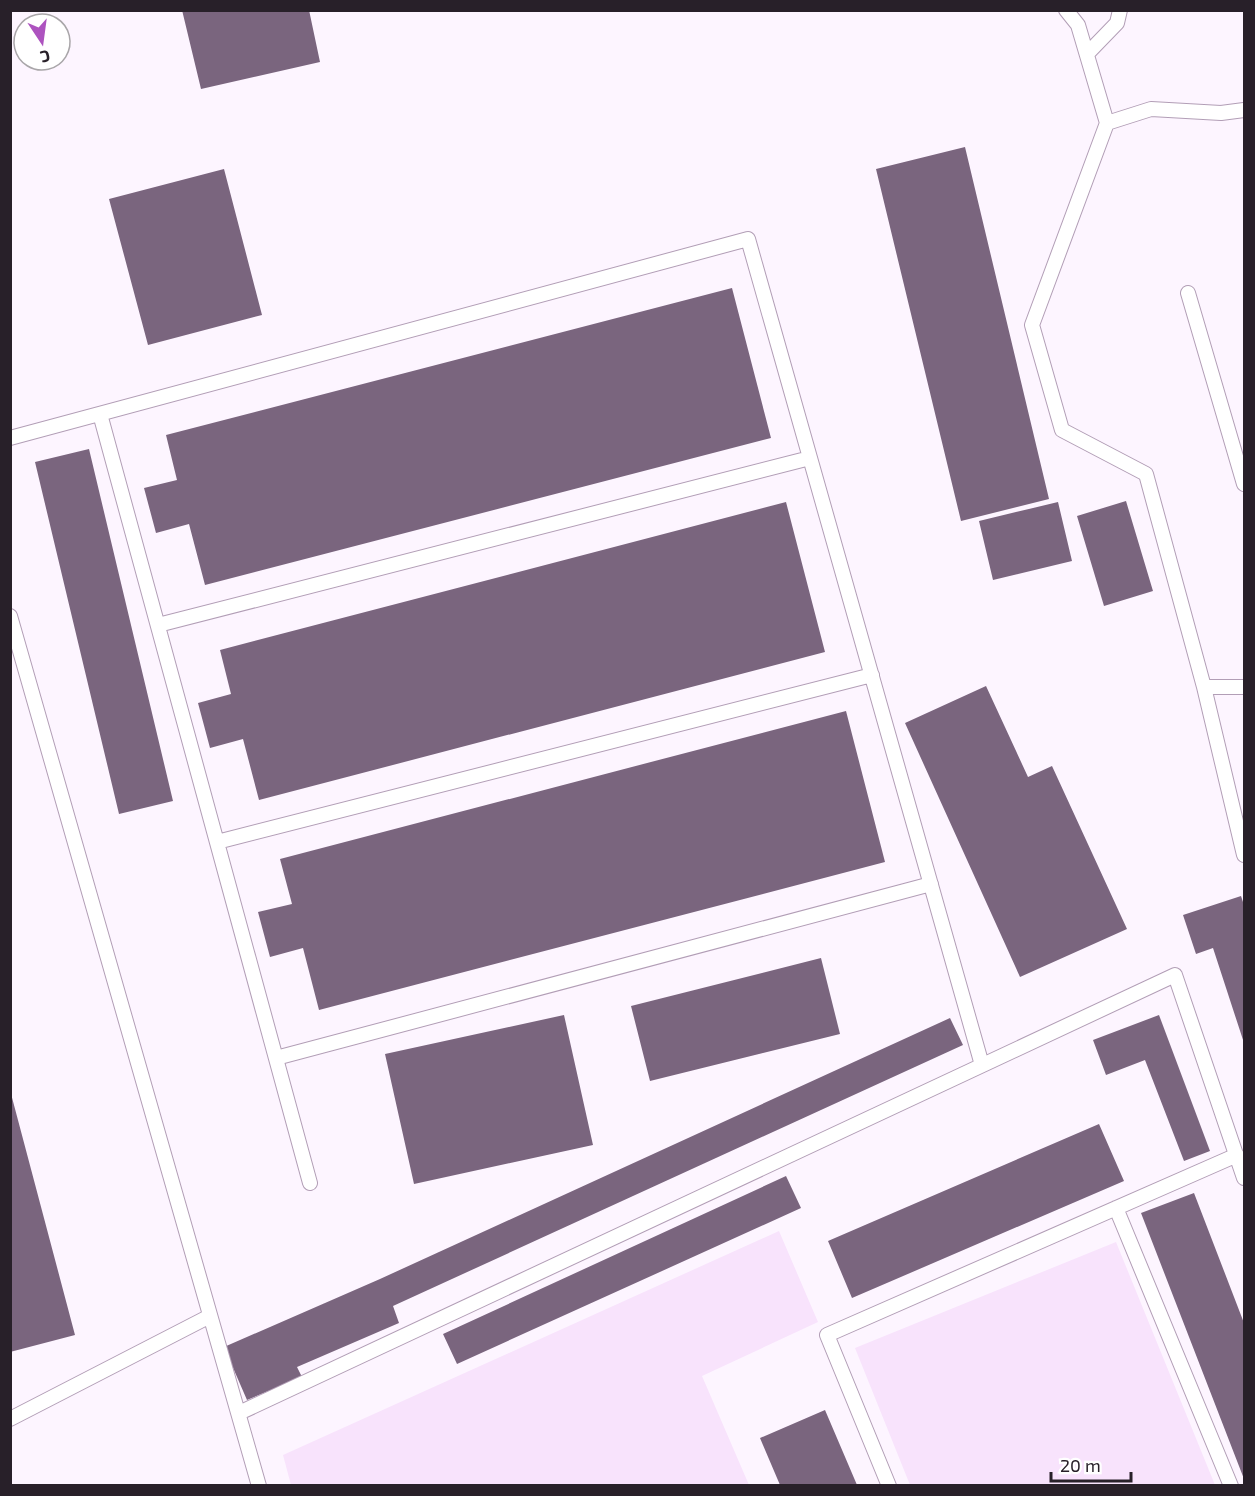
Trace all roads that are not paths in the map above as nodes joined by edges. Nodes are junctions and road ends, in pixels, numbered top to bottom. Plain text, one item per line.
1 (1066, 10) edge
2 (1120, 10) edge
3 (1087, 54) junction
4 (1245, 110) edge
5 (1107, 123) junction
6 (1188, 292) dead end
7 (100, 414) junction
8 (10, 438) edge
9 (810, 458) junction
10 (1245, 484) edge
11 (10, 616) edge
12 (158, 625) junction
13 (872, 675) junction
14 (1204, 687) junction
15 (1245, 687) edge
16 (217, 842) junction
17 (1245, 855) edge
18 (931, 884) junction
19 (276, 1058) junction
20 (982, 1065) junction
21 (1237, 1155) junction
22 (1245, 1178) edge
23 (310, 1182) dead end
24 (1116, 1208) junction
25 (210, 1316) junction
26 (239, 1413) junction
27 (10, 1419) edge
28 (259, 1485) edge
29 (889, 1485) edge
30 (1231, 1485) edge

1 - 3 lane
2 - 3 lane
3 - 5 lane
4 - 5 lane
5 - 14 lane
6 - 10 lane
7 - 8 lane
7 - 9 lane
7 - 12 lane
9 - 12 lane
9 - 13 lane
11 - 25 lane
12 - 16 lane
13 - 16 lane
13 - 18 lane
14 - 15 lane
14 - 17 lane
16 - 19 lane
18 - 19 lane
18 - 20 lane
19 - 23 lane
20 - 21 lane
20 - 26 lane
21 - 22 lane
21 - 24 lane
24 - 29 lane
24 - 30 lane
25 - 26 lane
25 - 27 lane
26 - 28 lane

